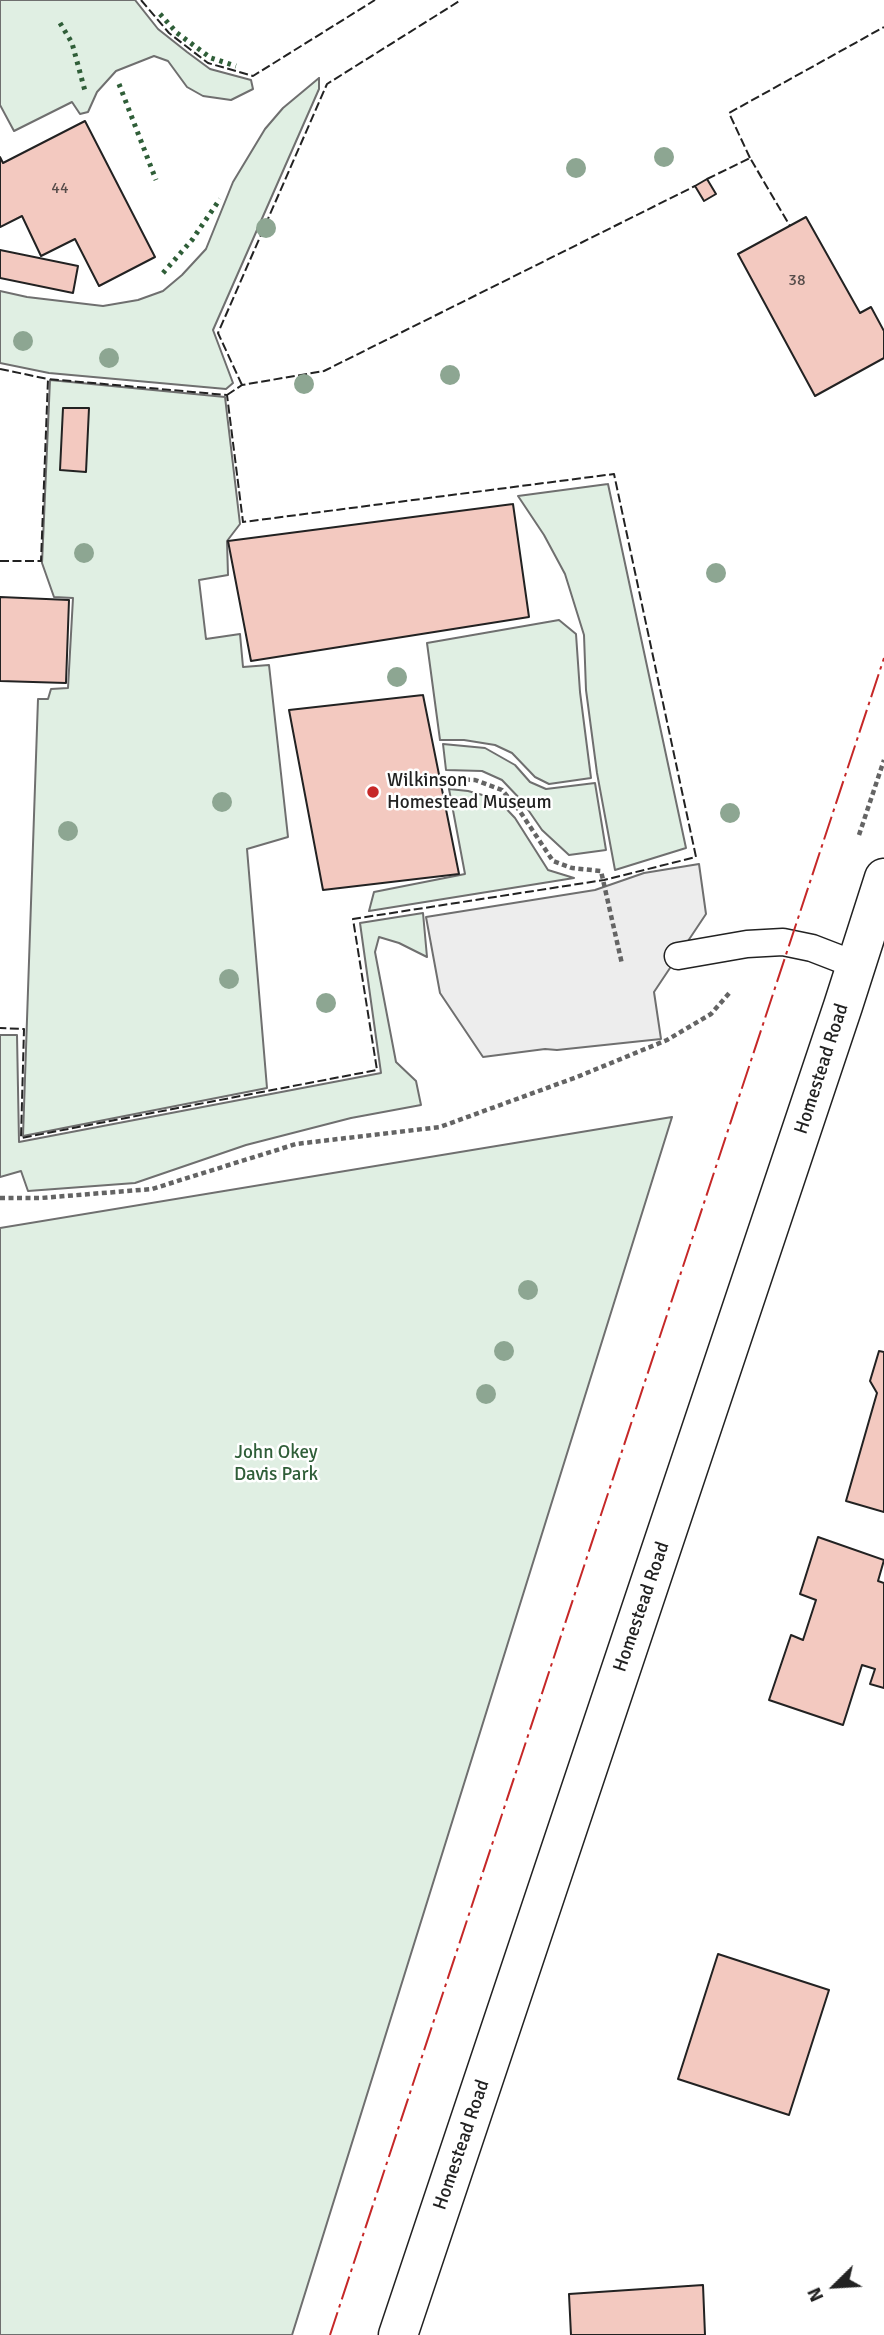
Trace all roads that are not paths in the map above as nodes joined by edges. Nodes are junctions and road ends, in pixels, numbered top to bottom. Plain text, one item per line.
1 (884, 878) edge
2 (678, 956) dead end
3 (856, 965) junction
4 (398, 2335) edge

1 - 3 street, Homestead Road
2 - 3 lane
3 - 4 street, Homestead Road

